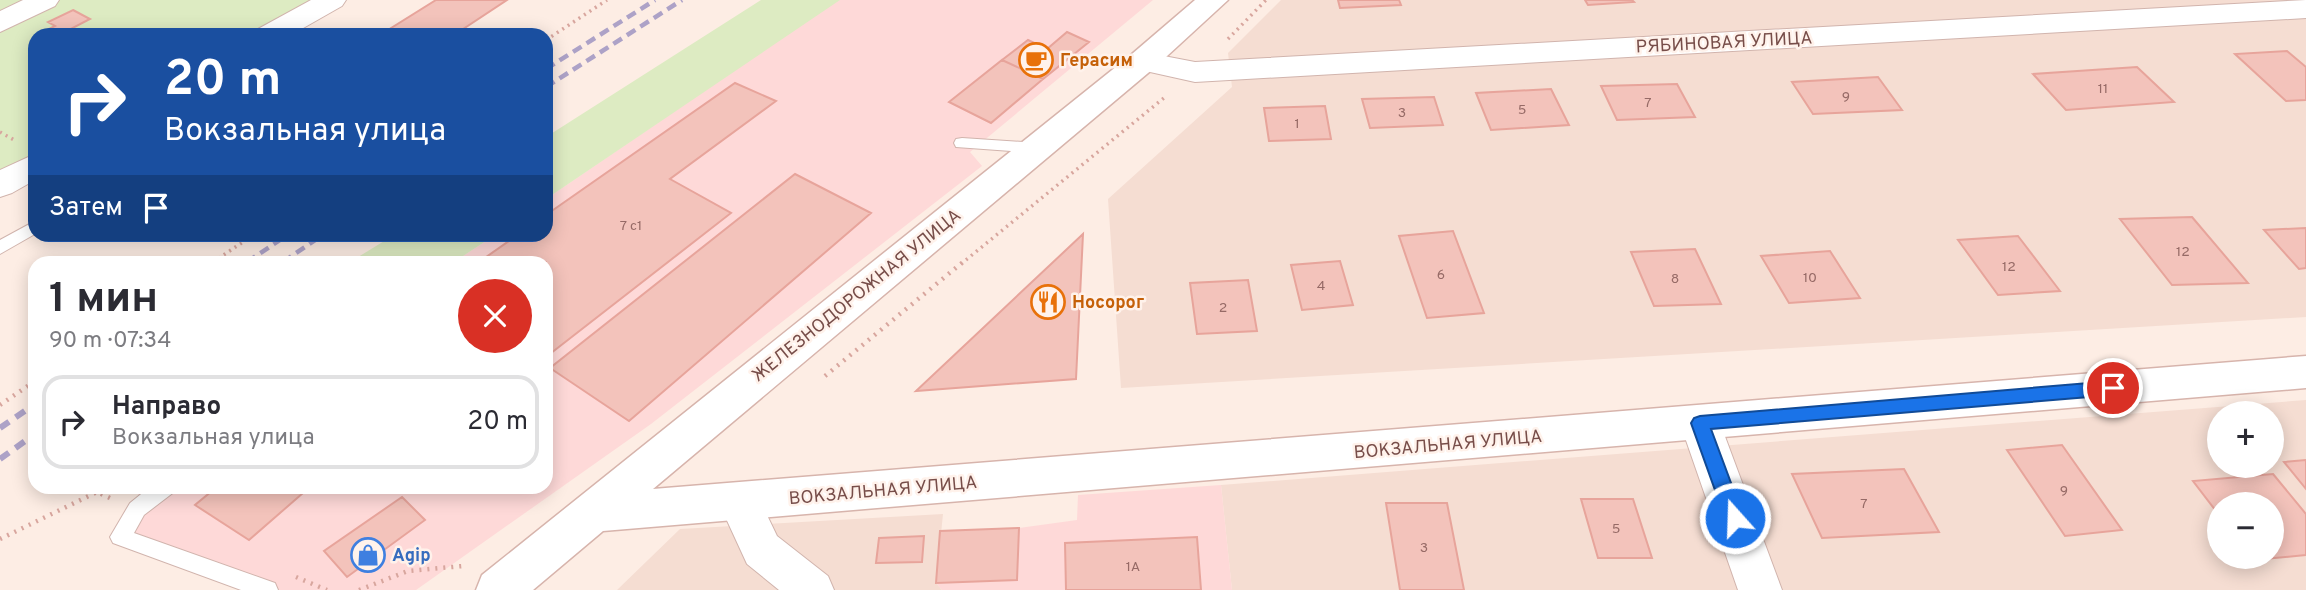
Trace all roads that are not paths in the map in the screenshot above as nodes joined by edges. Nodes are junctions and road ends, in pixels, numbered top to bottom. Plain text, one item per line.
1 (45, 0) edge
2 (332, 0) edge
3 (1213, 0) edge
4 (2306, 9) edge
5 (0, 23) edge
6 (282, 28) edge
7 (1143, 61) junction
8 (962, 143) dead end
9 (1037, 148) junction
10 (28, 169) edge
11 (0, 185) edge
12 (28, 231) edge
13 (0, 248) edge
14 (2306, 372) edge
15 (1700, 423) junction
16 (157, 494) edge
17 (739, 501) junction
18 (590, 513) junction
19 (267, 590) edge
20 (499, 590) edge
21 (812, 590) edge
22 (1760, 590) edge

1 - 5 street
2 - 6 street
3 - 7 street, ЖЕЛЕЗНОДОРОЖНАЯ УЛИЦА
4 - 7 street, РЯБИНОВАЯ УЛИЦА
7 - 9 street, ЖЕЛЕЗНОДОРОЖНАЯ УЛИЦА
8 - 9 lane
9 - 18 street, ЖЕЛЕЗНОДОРОЖНАЯ УЛИЦА
10 - 11 street
12 - 13 lane
14 - 15 street, ВОКЗАЛЬНАЯ УЛИЦА
15 - 17 street, ВОКЗАЛЬНАЯ УЛИЦА
15 - 22 street
16 - 19 lane
17 - 18 street, ВОКЗАЛЬНАЯ УЛИЦА
17 - 21 street
18 - 20 street, ЖЕЛЕЗНОДОРОЖНАЯ УЛИЦА

